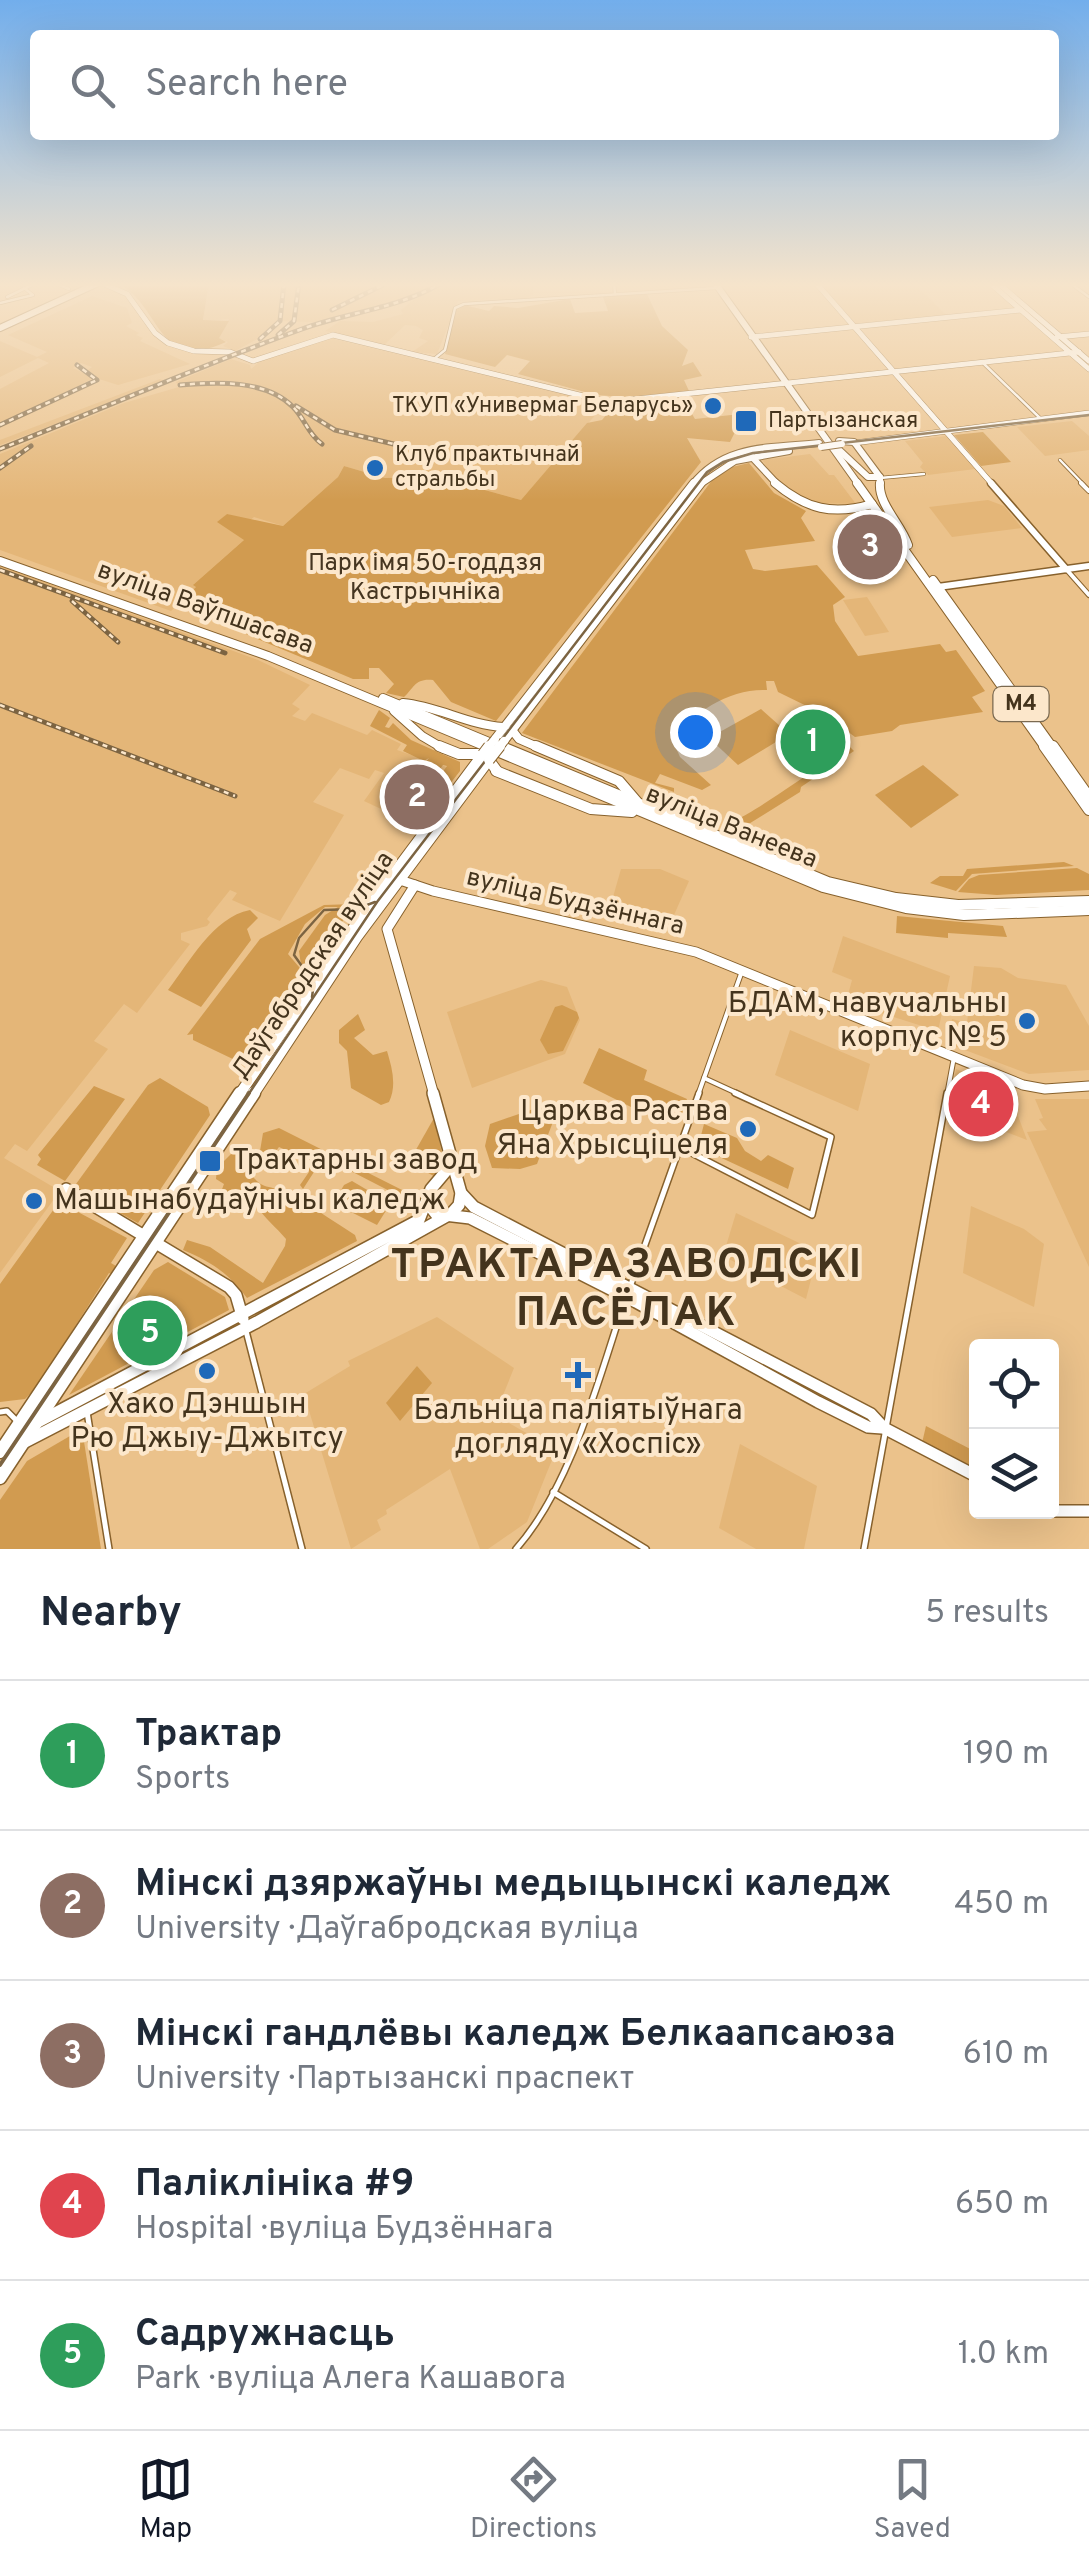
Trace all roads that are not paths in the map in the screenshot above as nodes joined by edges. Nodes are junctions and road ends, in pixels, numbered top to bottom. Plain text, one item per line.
1 (236, 355) edge
2 (270, 355) edge
3 (414, 355) edge
4 (439, 355) edge
5 (767, 355) edge
6 (879, 355) edge
7 (1048, 355) edge
8 (434, 360) junction
9 (983, 362) junction
10 (894, 372) junction
11 (787, 383) junction
12 (1089, 413) edge
13 (1041, 418) junction
14 (943, 430) junction
15 (844, 443) junction
16 (749, 454) junction
17 (1060, 460) dead end
18 (924, 474) dead end
19 (880, 478) junction
20 (1089, 491) edge
21 (872, 504) junction
22 (862, 508) junction
23 (906, 547) junction
24 (0, 559) edge
25 (1089, 566) edge
26 (1066, 569) junction
27 (934, 586) junction
28 (1089, 595) edge
29 (376, 702) joint
30 (393, 706) junction
31 (437, 706) junction
32 (425, 719) junction
33 (487, 726) junction
34 (410, 730) junction
35 (512, 732) junction
36 (498, 739) junction
37 (464, 755) junction
38 (486, 757) junction
39 (497, 771) junction
40 (474, 772) junction
41 (611, 777) junction
42 (601, 792) junction
43 (1089, 797) edge
44 (594, 810) junction
45 (644, 810) junction
46 (1089, 810) edge
47 (393, 878) junction
48 (415, 886) junction
49 (1089, 901) edge
50 (1089, 910) edge
51 (742, 971) junction
52 (954, 1056) junction
53 (704, 1078) junction
54 (1089, 1086) edge
55 (680, 1147) junction
56 (449, 1160) junction
57 (438, 1182) junction
58 (66, 1189) dead end
59 (460, 1189) junction
60 (428, 1201) junction
61 (448, 1215) junction
62 (151, 1240) junction
63 (534, 1244) junction
64 (628, 1292) junction
65 (243, 1322) junction
66 (86, 1404) junction
67 (0, 1412) edge
68 (40, 1421) junction
69 (19, 1424) junction
70 (884, 1428) junction
71 (25, 1442) junction
72 (0, 1452) edge
73 (969, 1472) edge
74 (0, 1478) edge
75 (553, 1492) junction
76 (1089, 1511) edge
77 (1059, 1512) edge
78 (518, 1548) edge
79 (109, 1549) edge
80 (302, 1549) edge
81 (646, 1549) edge
82 (864, 1549) edge

1 - 2 street
3 - 8 street
4 - 8 street
5 - 11 main road, М4
6 - 10 street
7 - 9 street
8 - 11 street
9 - 10 street
9 - 13 street
10 - 11 street
10 - 14 street
11 - 15 main road, М4
11 - 21 main road, М4
12 - 13 street
13 - 14 street
14 - 15 street
14 - 26 street
15 - 16 main road, Даўгабродская вуліца, bridge
15 - 19 main road
15 - 19 main road
15 - 23 main road, М4
16 - 22 main road
16 - 35 main road, Даўгабродская вуліца
17 - 20 street
18 - 19 street
19 - 23 main road
21 - 22 main road
21 - 23 main road, М4
22 - 23 main road
23 - 27 main road, М4
24 - 29 main road, вуліца Ваўпшасава
24 - 30 main road, вуліца Ваўпшасава
25 - 26 street
26 - 27 street
26 - 28 street
27 - 43 main road, М4
27 - 46 main road, М4
29 - 30 main road, вуліца Ванеева
30 - 31 main road
30 - 32 main road, вуліца Ванеева
30 - 34 main road
31 - 32 main road
31 - 33 main road
32 - 34 main road
32 - 42 main road, вуліца Ванеева
33 - 35 main road
33 - 36 main road
34 - 37 main road
35 - 36 main road
35 - 36 main road, Даўгабродская вуліца
35 - 41 main road
36 - 38 main road, Даўгабродская вуліца, bridge
37 - 38 main road
37 - 40 main road
38 - 39 main road
38 - 40 main road, Даўгабродская вуліца
39 - 40 main road
39 - 44 main road
40 - 47 main road, Даўгабродская вуліца
41 - 42 main road
41 - 45 main road
42 - 44 main road
42 - 45 main road, вуліца Ванеева
44 - 45 main road
45 - 49 main road, вуліца Ванеева
45 - 50 main road, вуліца Ванеева
47 - 48 street, вуліца Будзённага
47 - 62 main road, Даўгабродская вуліца
48 - 51 street, вуліца Будзённага
48 - 56 street
51 - 52 street, вуліца Будзённага
51 - 53 street
52 - 54 street, вуліца Будзённага
52 - 70 street
53 - 55 street
53 - 55 street
55 - 64 street
56 - 57 street
56 - 59 street
57 - 59 street
57 - 60 street
58 - 62 street
59 - 61 street
59 - 63 street
60 - 61 street
60 - 65 street
61 - 63 street
61 - 65 street
62 - 65 street
62 - 68 main road, Даўгабродская вуліца
62 - 69 main road, Даўгабродская вуліца
63 - 64 street
64 - 70 street
64 - 75 street
65 - 66 street
65 - 80 street
66 - 68 street
66 - 71 street
66 - 79 street
67 - 69 street
68 - 69 street
68 - 71 main road, Даўгабродская вуліца
69 - 71 street
69 - 72 main road, Даўгабродская вуліца
70 - 73 street
70 - 82 street
71 - 74 main road, Даўгабродская вуліца
75 - 78 street
75 - 81 street
76 - 77 street

